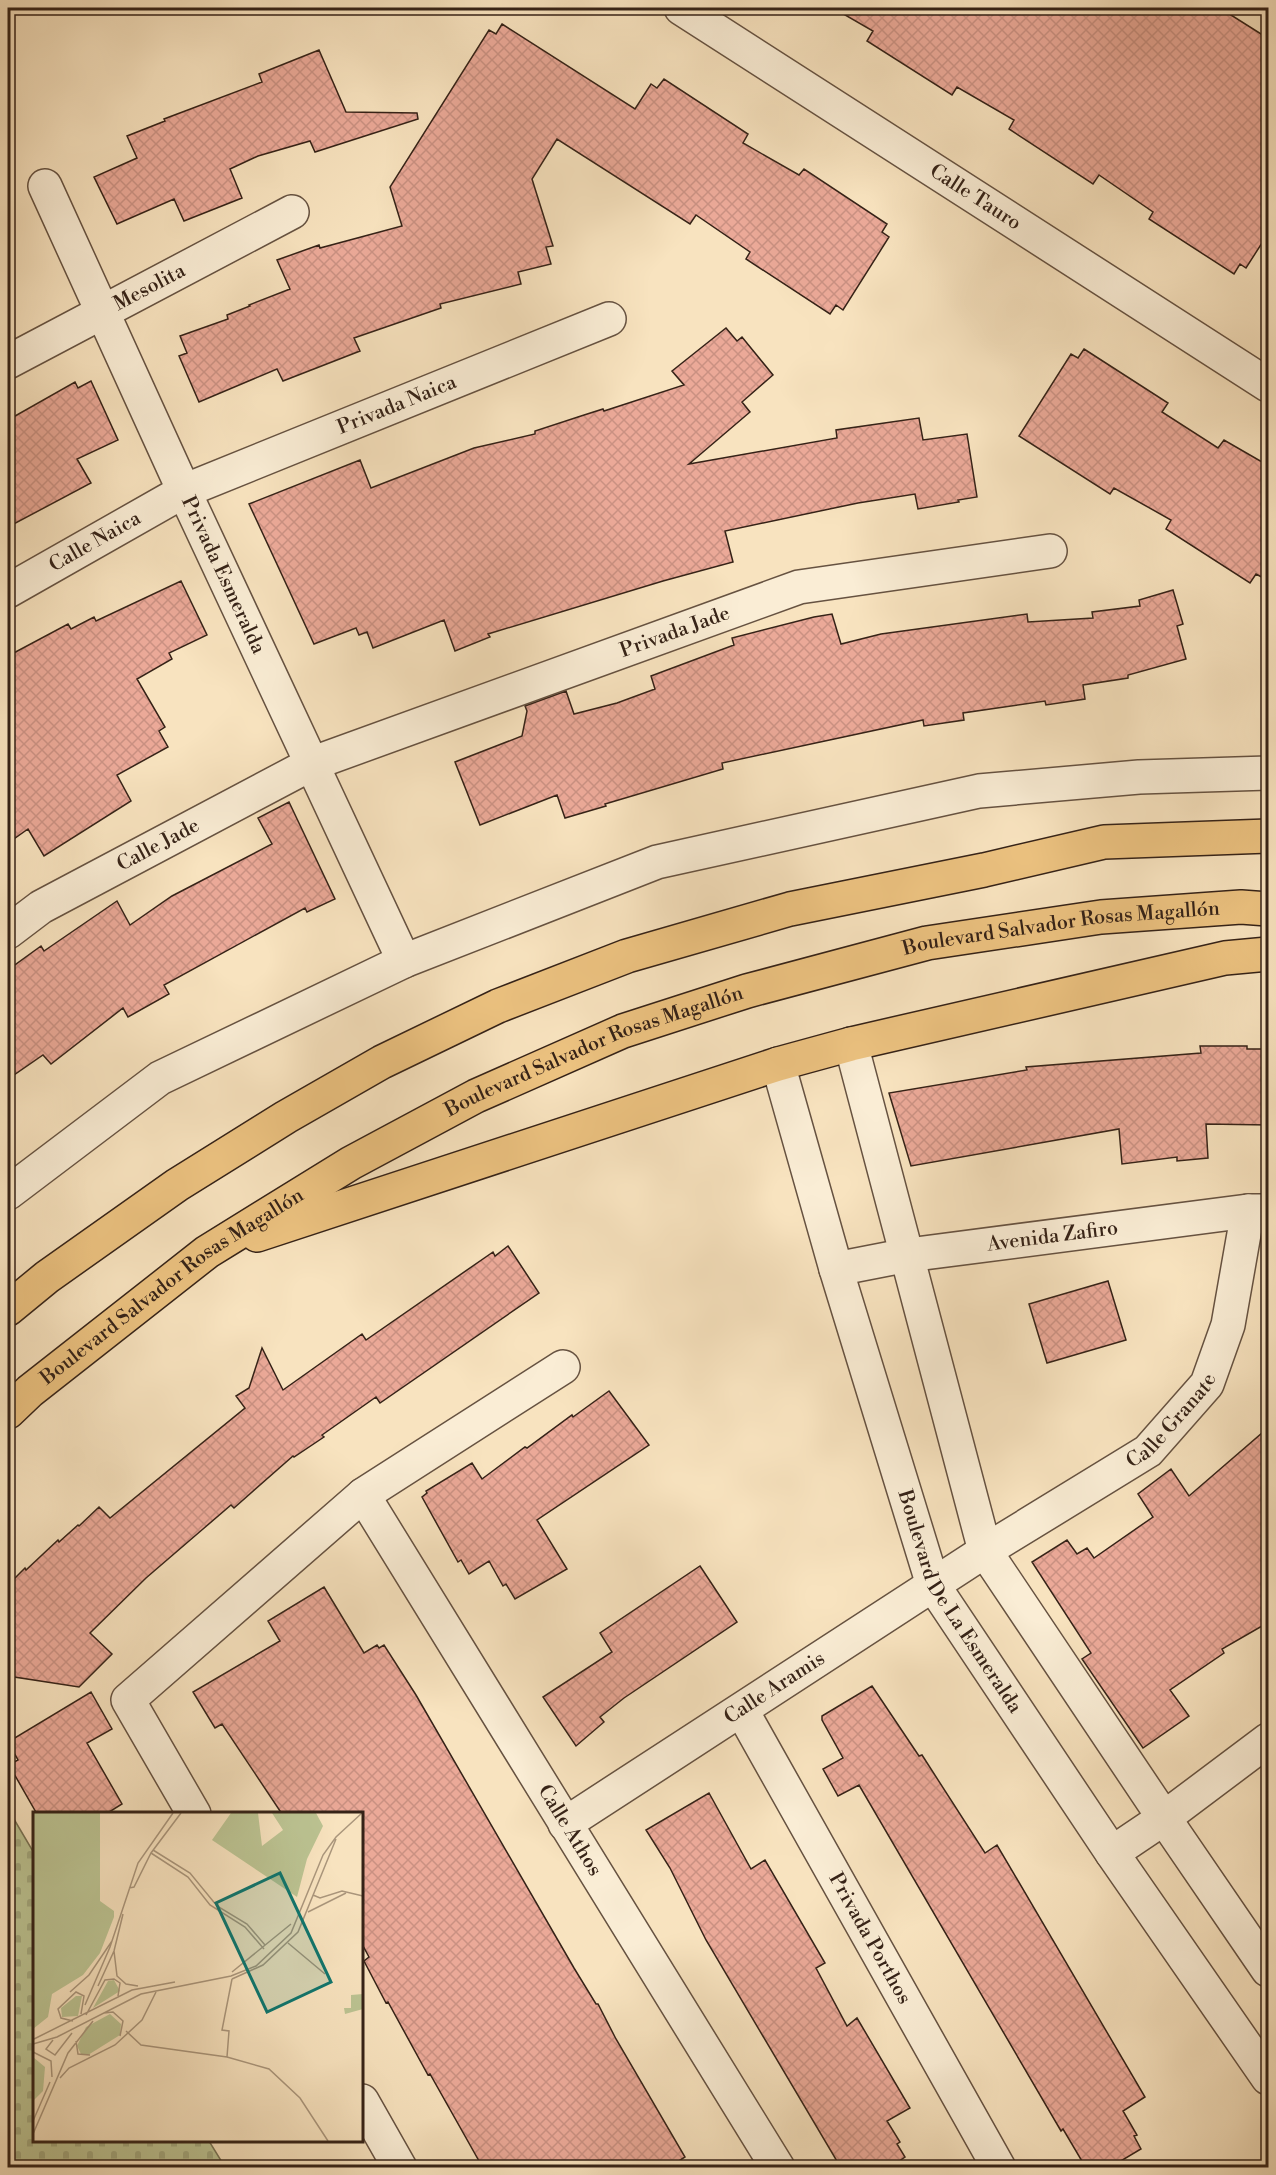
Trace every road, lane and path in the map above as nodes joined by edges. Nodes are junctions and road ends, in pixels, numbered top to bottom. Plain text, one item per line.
1 (681, 8) edge
2 (45, 186) dead end
3 (292, 212) dead end
4 (103, 311) junction
5 (609, 319) dead end
6 (8, 362) edge
7 (1269, 385) edge
8 (184, 491) junction
9 (1050, 551) dead end
10 (8, 591) edge
11 (311, 764) junction
12 (1269, 773) edge
13 (1269, 836) edge
14 (1269, 909) edge
15 (8, 932) edge
16 (1269, 954) edge
17 (404, 961) junction
18 (851, 1044) junction
19 (778, 1064) junction
20 (8, 1193) edge
21 (1258, 1211) edge
22 (207, 1252) junction
23 (908, 1255) junction
24 (836, 1269) junction
25 (8, 1309) edge
26 (563, 1367) dead end
27 (8, 1412) edge
28 (363, 1495) junction
29 (985, 1551) junction
30 (933, 1585) junction
31 (742, 1711) junction
32 (1269, 1740) edge
33 (193, 1812) edge
34 (1164, 1818) junction
35 (565, 1824) junction
36 (1112, 1853) junction
37 (1269, 1970) edge
38 (1269, 2078) edge
39 (363, 2103) edge
40 (400, 2168) edge
41 (778, 2168) edge
42 (999, 2168) edge

1 - 7 street, Calle Tauro
2 - 4 street, Privada Esmeralda
3 - 4 street, Mesolita
4 - 6 street, Mesolita
4 - 8 street, Privada Esmeralda
5 - 8 street, Privada Naica
8 - 10 street, Calle Naica
8 - 11 street, Privada Esmeralda
9 - 11 street, Privada Jade
11 - 15 street, Calle Jade
11 - 17 street, Privada Esmeralda
12 - 17 street
13 - 25 highway
14 - 22 highway, Boulevard Salvador Rosas Magallón
16 - 18 highway
17 - 20 street
18 - 19 highway
18 - 23 street
19 - 22 highway
19 - 24 street, Boulevard De La Esmeralda
21 - 23 street, Avenida Zafiro
21 - 29 street, Calle Granate
22 - 27 highway, Boulevard Salvador Rosas Magallón
23 - 24 street, Avenida Zafiro
23 - 29 street
24 - 30 street, Boulevard De La Esmeralda
26 - 28 street
28 - 33 street
28 - 35 street, Calle Athos
29 - 30 street, Calle Aramis
29 - 34 street
30 - 31 street, Calle Aramis
30 - 36 street, Boulevard De La Esmeralda
31 - 35 street, Calle Aramis
31 - 42 street, Privada Porthos
32 - 34 street
34 - 36 street
34 - 37 street
35 - 41 street, Calle Athos
36 - 38 street, Boulevard De La Esmeralda
39 - 40 street

